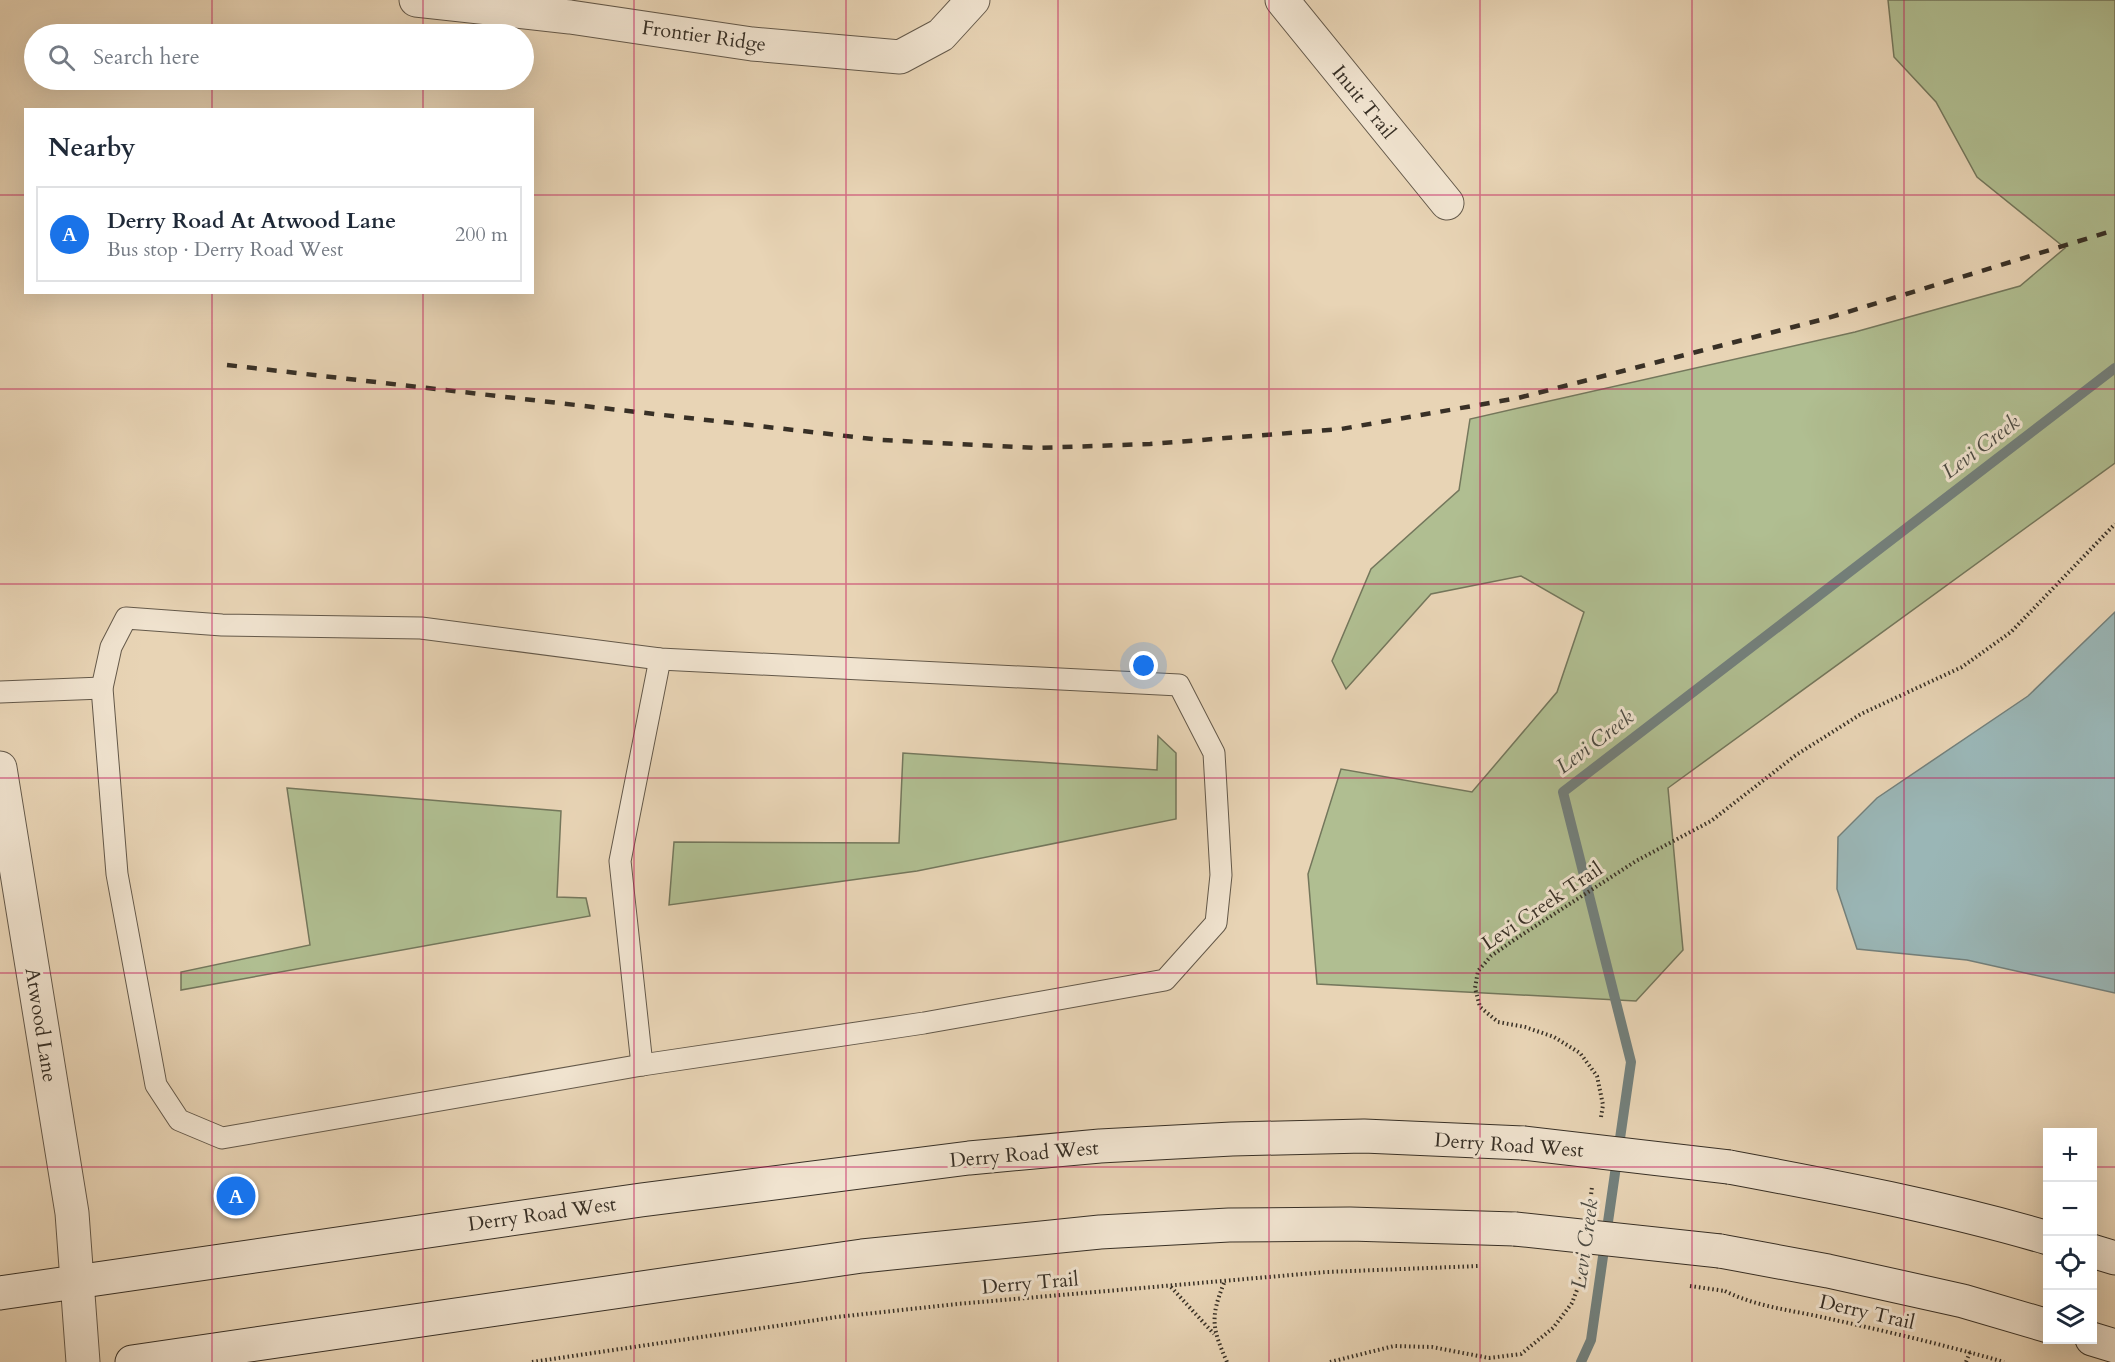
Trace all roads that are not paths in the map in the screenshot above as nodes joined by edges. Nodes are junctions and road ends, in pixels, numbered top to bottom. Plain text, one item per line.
1 (416, 0) edge
2 (973, 0) edge
3 (1282, 0) edge
4 (1447, 203) dead end
5 (660, 659) junction
6 (102, 688) junction
7 (0, 692) edge
8 (0, 768) edge
9 (642, 1065) junction
10 (2043, 1237) edge
11 (2097, 1253) edge
12 (2115, 1258) edge
13 (78, 1282) junction
14 (0, 1293) edge
15 (2043, 1325) edge
16 (2097, 1341) edge
17 (2115, 1346) edge
18 (82, 1362) edge
19 (132, 1362) edge

1 - 2 main road, Frontier Ridge
3 - 4 main road, Inuit Trail
5 - 6 lane
5 - 9 lane
5 - 9 lane
6 - 7 lane
6 - 9 lane
8 - 13 main road, Atwood Lane
10 - 13 main road, Derry Road West, bridge
11 - 12 main road
13 - 14 main road, Derry Road West
13 - 18 main road, Atwood Lane
15 - 19 main road, bridge
16 - 17 main road

